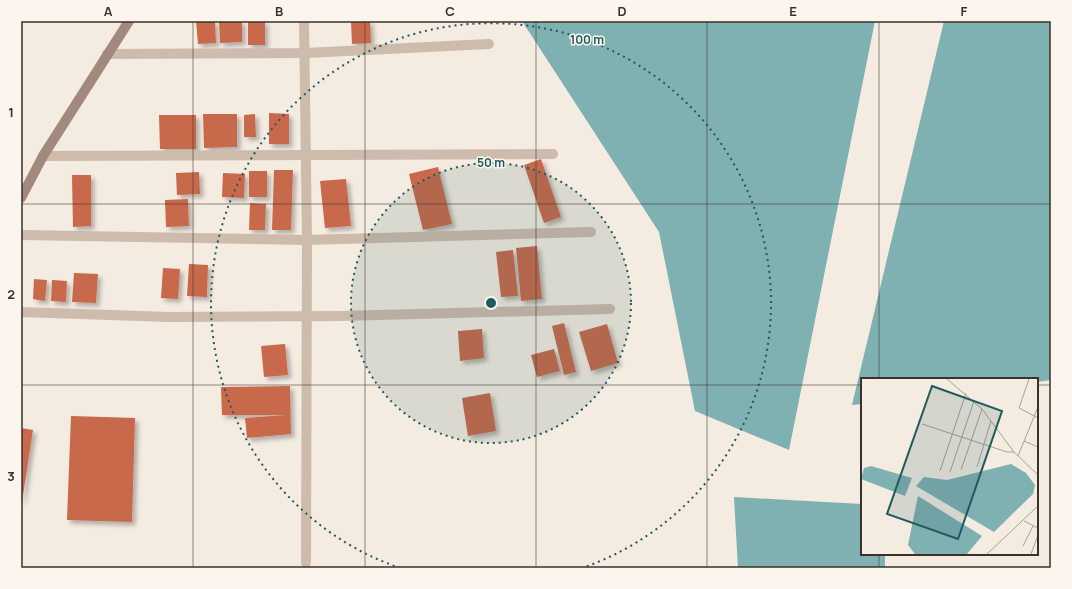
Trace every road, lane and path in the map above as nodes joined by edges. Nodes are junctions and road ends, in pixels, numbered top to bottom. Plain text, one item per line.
1 (129, 21) edge
2 (304, 21) edge
3 (489, 44) dead end
4 (305, 53) junction
5 (107, 54) junction
6 (306, 154) junction
7 (553, 154) dead end
8 (43, 156) junction
9 (21, 198) edge
10 (591, 232) dead end
11 (21, 235) edge
12 (307, 240) junction
13 (610, 309) dead end
14 (21, 312) edge
15 (306, 316) junction
16 (306, 563) dead end

1 - 5 main road
2 - 4 street
3 - 4 street
4 - 5 street
4 - 6 street
5 - 8 main road
6 - 7 street
6 - 8 street
6 - 12 street
8 - 9 main road
10 - 12 street
11 - 12 street
12 - 15 street
13 - 15 street
14 - 15 street
15 - 16 street

